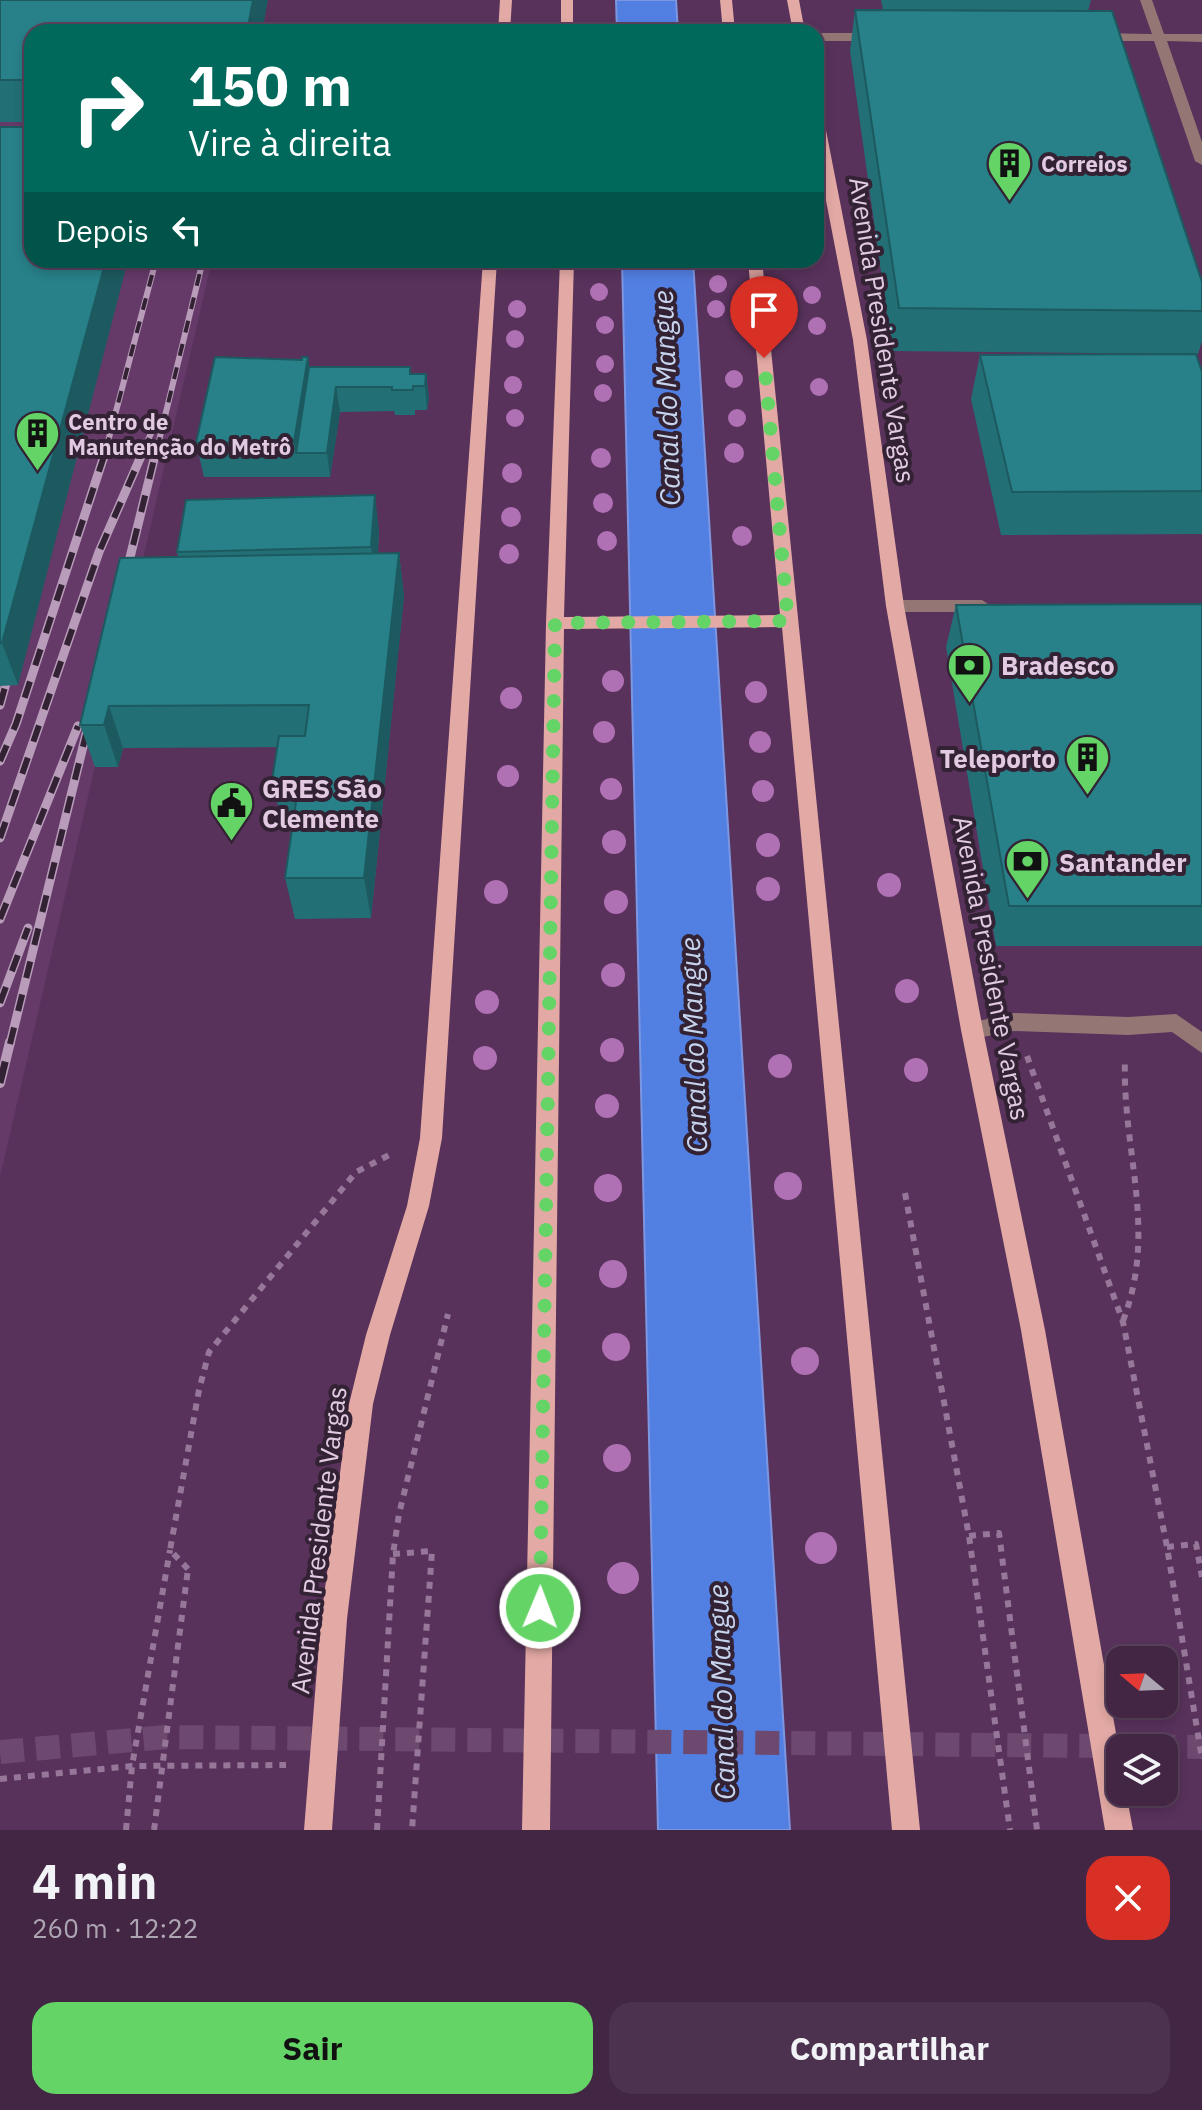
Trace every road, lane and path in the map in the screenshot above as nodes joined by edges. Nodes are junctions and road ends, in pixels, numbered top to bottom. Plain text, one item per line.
1 (506, 0) edge
2 (567, 0) edge
3 (726, 0) edge
4 (793, 0) edge
5 (1146, 0) edge
6 (504, 24) edge
7 (567, 24) edge
8 (728, 24) edge
9 (798, 24) edge
10 (824, 37) edge
11 (894, 37) edge
12 (1081, 37) edge
13 (1159, 38) junction
14 (1202, 38) edge
15 (824, 156) edge
16 (1202, 161) edge
17 (489, 268) edge
18 (567, 268) edge
19 (756, 268) edge
20 (767, 268) edge
21 (759, 299) junction
22 (895, 606) junction
23 (1002, 606) edge
24 (788, 621) junction
25 (555, 623) junction
26 (1014, 1022) junction
27 (1128, 1026) junction
28 (972, 1030) junction
29 (1202, 1044) edge
30 (431, 1138) junction
31 (905, 1193) dead end
32 (448, 1314) dead end
33 (1123, 1322) junction
34 (969, 1536) junction
35 (1167, 1547) junction
36 (170, 1550) junction
37 (393, 1554) junction
38 (1202, 1577) edge
39 (1202, 1759) edge
40 (324, 1765) junction
41 (132, 1766) junction
42 (0, 1779) edge
43 (126, 1830) edge
44 (154, 1830) edge
45 (318, 1830) edge
46 (377, 1830) edge
47 (412, 1830) edge
48 (536, 1830) edge
49 (906, 1830) edge
50 (1010, 1830) edge
51 (1037, 1830) edge
52 (1119, 1830) edge

1 - 6 main road
2 - 7 main road
3 - 8 main road
4 - 9 main road
5 - 13 street
10 - 11 street
12 - 13 street
13 - 14 street
13 - 16 street
15 - 22 main road, Avenida Presidente Vargas
17 - 30 main road, Avenida Presidente Vargas
18 - 25 main road
19 - 21 main road
20 - 21 main road
21 - 24 main road
22 - 23 street
22 - 28 main road, Avenida Presidente Vargas
24 - 25 main road
24 - 49 main road
25 - 48 main road
26 - 27 street
26 - 28 street
26 - 33 path
27 - 29 street
27 - 33 path
28 - 52 main road, Avenida Presidente Vargas
30 - 36 path
30 - 40 main road, Avenida Presidente Vargas
31 - 34 path
32 - 37 path
33 - 35 path
34 - 50 path
34 - 51 path
35 - 38 path
35 - 39 path
36 - 41 path
36 - 44 path, bridge
37 - 46 path
37 - 47 path
40 - 41 path
40 - 45 main road, Avenida Presidente Vargas
41 - 42 path
41 - 43 path

